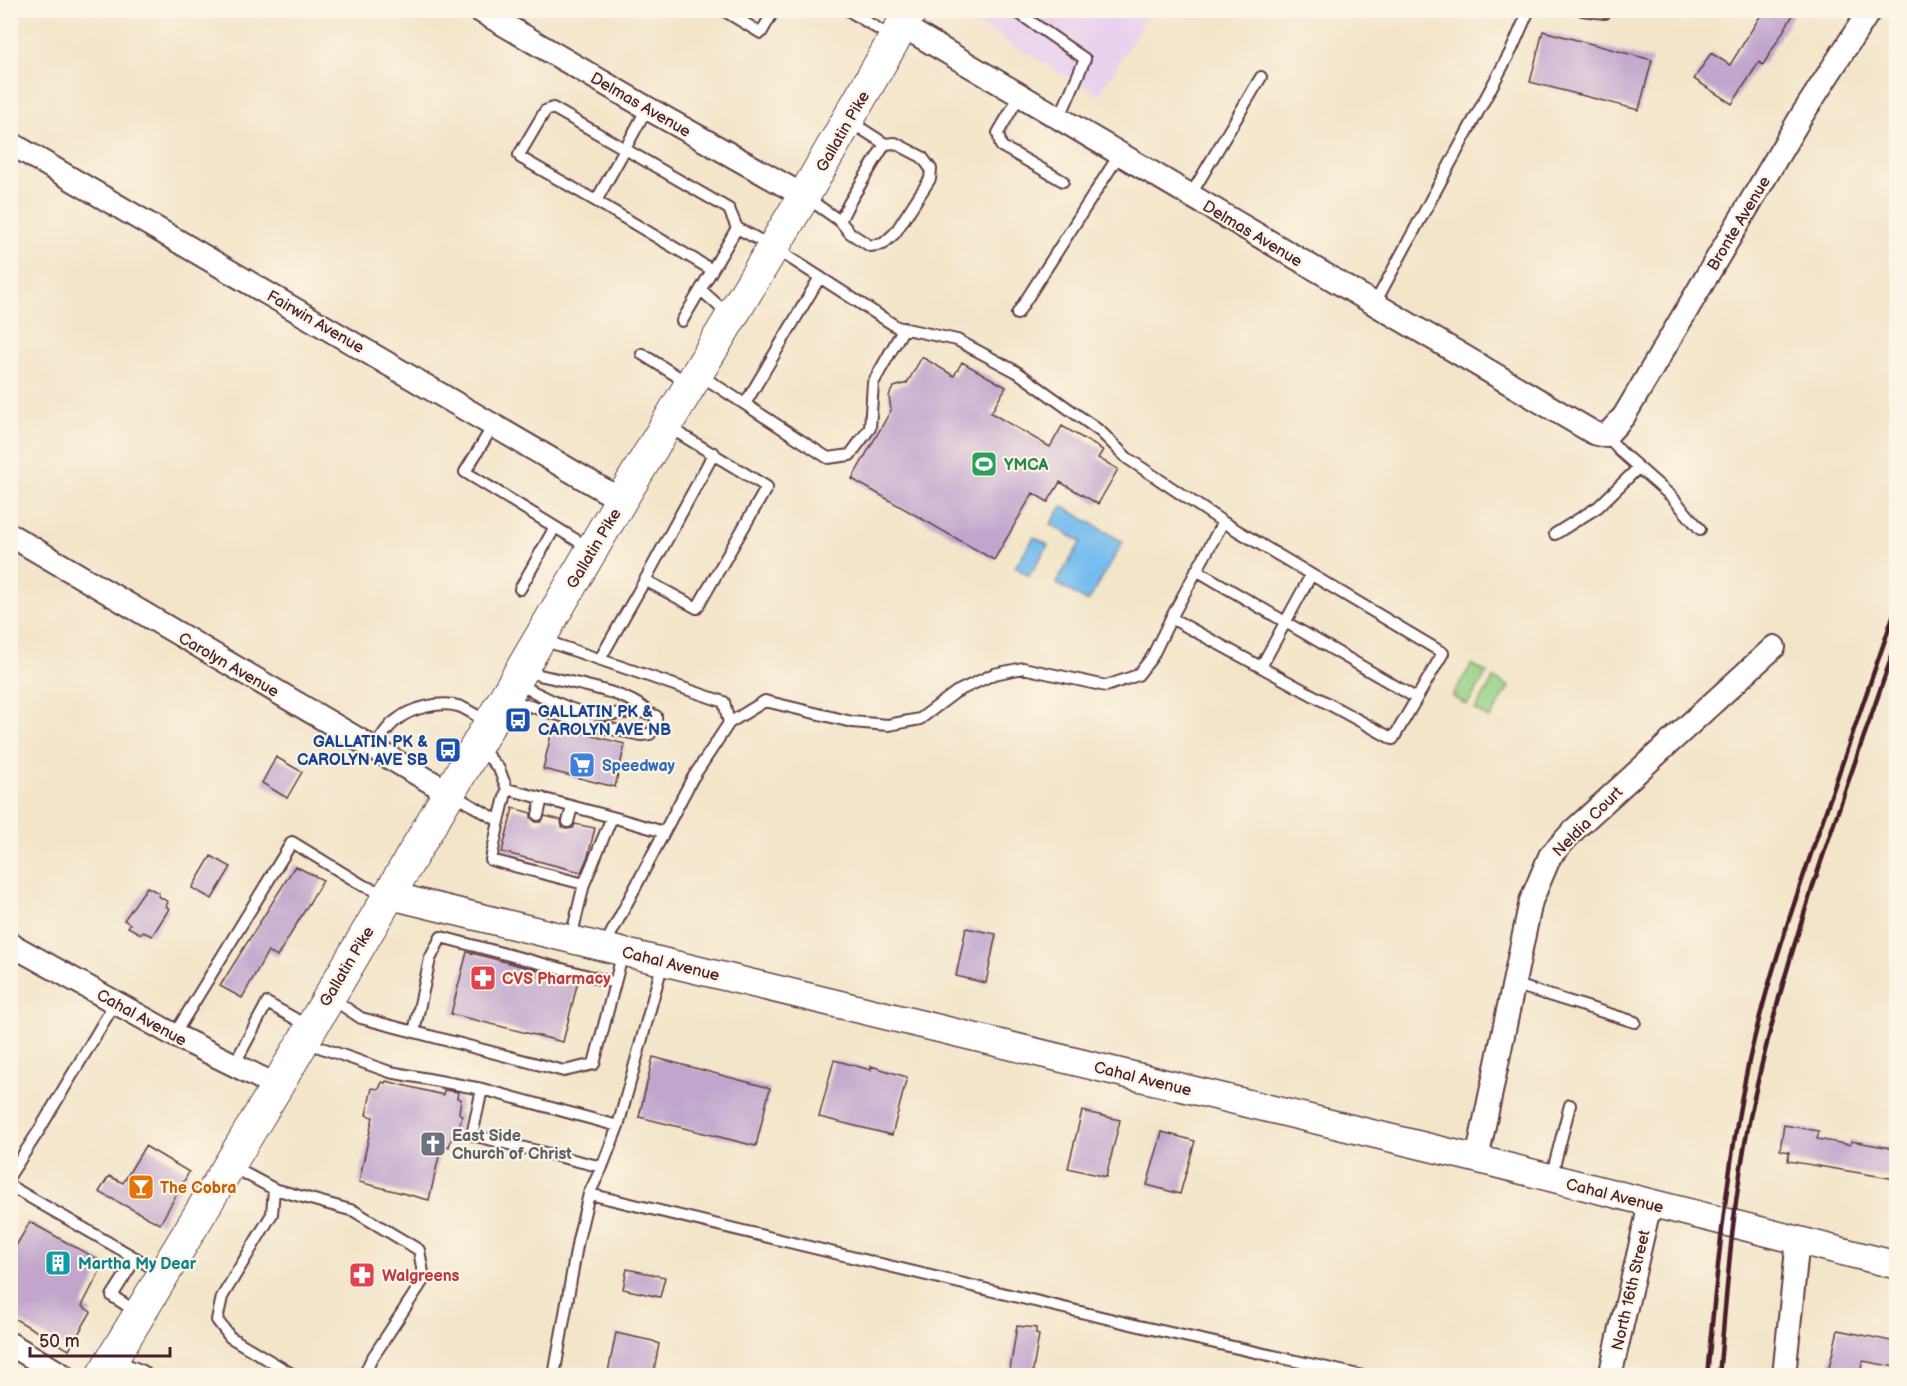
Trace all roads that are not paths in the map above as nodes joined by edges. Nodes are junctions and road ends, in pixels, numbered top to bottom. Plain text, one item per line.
1 (479, 10) edge
2 (723, 10) edge
3 (774, 10) edge
4 (848, 10) edge
5 (1014, 10) edge
6 (1529, 10) edge
7 (1582, 10) edge
8 (1608, 10) edge
9 (1870, 10) edge
10 (902, 25) edge
11 (1262, 77) dead end
12 (1020, 95) junction
13 (647, 108) junction
14 (1059, 119) junction
15 (848, 121) junction
16 (10, 142) edge
17 (885, 144) junction
18 (625, 149) junction
19 (1119, 155) junction
20 (1063, 181) dead end
21 (804, 196) junction
22 (1190, 196) junction
23 (596, 201) junction
24 (840, 221) junction
25 (737, 228) junction
26 (773, 248) junction
27 (712, 270) junction
28 (820, 277) junction
29 (700, 290) junction
30 (1374, 305) junction
31 (1017, 314) dead end
32 (731, 317) junction
33 (682, 321) dead end
34 (904, 328) junction
35 (642, 354) dead end
36 (694, 379) junction
37 (745, 404) junction
38 (493, 426) junction
39 (667, 426) junction
40 (1606, 436) junction
41 (714, 453) junction
42 (1638, 468) junction
43 (621, 500) junction
44 (1223, 522) junction
45 (555, 527) junction
46 (1700, 529) dead end
47 (1555, 534) dead end
48 (10, 535) edge
49 (592, 549) junction
50 (1196, 570) junction
51 (1311, 575) junction
52 (645, 580) junction
53 (520, 589) dead end
54 (1171, 618) junction
55 (1285, 622) junction
56 (539, 639) junction
57 (1774, 647) dead end
58 (600, 659) junction
59 (1261, 667) junction
60 (1416, 698) junction
61 (501, 703) junction
62 (648, 712) junction
63 (729, 723) junction
64 (374, 748) junction
65 (507, 789) junction
66 (448, 792) junction
67 (542, 798) junction
68 (572, 807) junction
69 (538, 815) dead end
70 (612, 818) junction
71 (499, 821) junction
72 (568, 822) dead end
73 (664, 832) junction
74 (584, 884) junction
75 (388, 895) junction
76 (571, 939) junction
77 (10, 944) edge
78 (614, 949) junction
79 (663, 961) junction
80 (615, 983) junction
81 (1513, 984) junction
82 (328, 997) junction
83 (115, 1003) junction
84 (1635, 1022) dead end
85 (414, 1032) junction
86 (306, 1034) junction
87 (174, 1035) junction
88 (233, 1065) junction
89 (277, 1086) junction
90 (482, 1089) junction
91 (1570, 1105) dead end
92 (618, 1126) junction
93 (1477, 1159) junction
94 (228, 1165) junction
95 (602, 1167) junction
96 (10, 1175) edge
97 (1551, 1178) junction
98 (10, 1185) edge
99 (274, 1189) junction
100 (589, 1194) junction
101 (1650, 1204) junction
102 (1798, 1239) junction
103 (136, 1258) junction
104 (1896, 1264) edge
105 (163, 1274) junction
106 (139, 1314) junction
107 (10, 1344) edge
108 (106, 1370) edge
109 (64, 1376) edge
110 (140, 1376) edge
111 (295, 1376) edge
112 (364, 1376) edge
113 (554, 1376) edge
114 (1364, 1376) edge
115 (1610, 1376) edge
116 (1784, 1376) edge

1 - 13 street, Delmas Avenue
2 - 3 lane
4 - 10 lane
5 - 14 lane
6 - 30 lane
7 - 8 lane
9 - 40 street, Bronte Avenue
10 - 12 street, Delmas Avenue
10 - 15 main road, Gallatin Pike
11 - 22 lane
12 - 14 street, Delmas Avenue
12 - 20 lane
13 - 18 lane
13 - 21 street, Delmas Avenue
14 - 19 street, Delmas Avenue
15 - 17 lane
15 - 21 main road, Gallatin Pike
16 - 38 street, Fairwin Avenue
17 - 24 lane
17 - 24 lane
18 - 23 lane
18 - 23 lane
18 - 25 lane
19 - 22 street, Delmas Avenue
19 - 31 lane
21 - 24 lane
21 - 26 main road, Gallatin Pike
22 - 30 street, Delmas Avenue
23 - 27 lane
25 - 26 lane
25 - 27 lane
26 - 28 lane
26 - 32 main road, Gallatin Pike
27 - 29 lane
28 - 34 lane
28 - 37 lane
29 - 32 lane
29 - 33 lane
30 - 40 street, Delmas Avenue
32 - 36 main road, Gallatin Pike
34 - 37 lane
34 - 44 lane
35 - 36 lane
36 - 37 lane
36 - 39 main road, Gallatin Pike
38 - 43 street, Fairwin Avenue
38 - 45 lane
39 - 41 lane
39 - 43 main road, Gallatin Pike
40 - 42 lane
41 - 52 lane
41 - 52 lane
42 - 46 lane
42 - 47 lane
43 - 49 main road, Gallatin Pike
44 - 50 lane
44 - 51 lane
45 - 49 lane
45 - 53 lane
48 - 64 street, Carolyn Avenue
49 - 56 main road, Gallatin Pike
50 - 54 lane
50 - 55 lane
51 - 55 lane
51 - 60 lane
52 - 58 lane
54 - 59 lane
54 - 63 lane
55 - 59 lane
55 - 60 lane
56 - 58 lane
56 - 61 main road, Gallatin Pike
57 - 81 street, Neldia Court
58 - 63 lane
59 - 60 lane
61 - 62 lane
61 - 62 lane
61 - 62 lane
61 - 64 lane
61 - 65 lane
61 - 66 main road, Gallatin Pike
63 - 73 lane
64 - 66 street, Carolyn Avenue
65 - 67 lane
65 - 71 lane
66 - 71 lane
66 - 75 main road, Gallatin Pike
67 - 68 lane
67 - 69 lane
68 - 70 lane
68 - 72 lane
70 - 73 lane
70 - 74 lane
71 - 74 lane
73 - 78 lane
74 - 76 lane
75 - 76 street, Cahal Avenue
75 - 82 main road, Gallatin Pike
75 - 87 lane
76 - 78 street, Cahal Avenue
77 - 83 street, Cahal Avenue
78 - 79 street, Cahal Avenue
78 - 80 lane
79 - 92 lane
79 - 93 street, Cahal Avenue
80 - 85 lane
80 - 85 lane
81 - 84 lane
81 - 93 street, Neldia Court
82 - 85 lane
82 - 86 main road, Gallatin Pike
83 - 87 street, Cahal Avenue
83 - 96 lane
86 - 88 lane
86 - 89 main road, Gallatin Pike
86 - 90 lane
87 - 88 street, Cahal Avenue
88 - 89 street, Cahal Avenue
89 - 94 main road, Gallatin Pike
90 - 92 lane
90 - 95 lane
91 - 97 lane
92 - 95 lane
93 - 97 street, Cahal Avenue
94 - 99 lane
94 - 105 main road, Gallatin Pike
95 - 100 lane
97 - 101 street, Cahal Avenue
98 - 103 lane
99 - 111 lane
99 - 112 lane
100 - 113 lane
100 - 114 lane
101 - 102 street, Cahal Avenue
101 - 115 street, North 16th Street
102 - 104 street, Cahal Avenue
102 - 116 street
103 - 105 lane
103 - 106 lane
105 - 106 main road, Gallatin Pike
106 - 108 main road, Gallatin Pike
107 - 109 street
108 - 110 street

